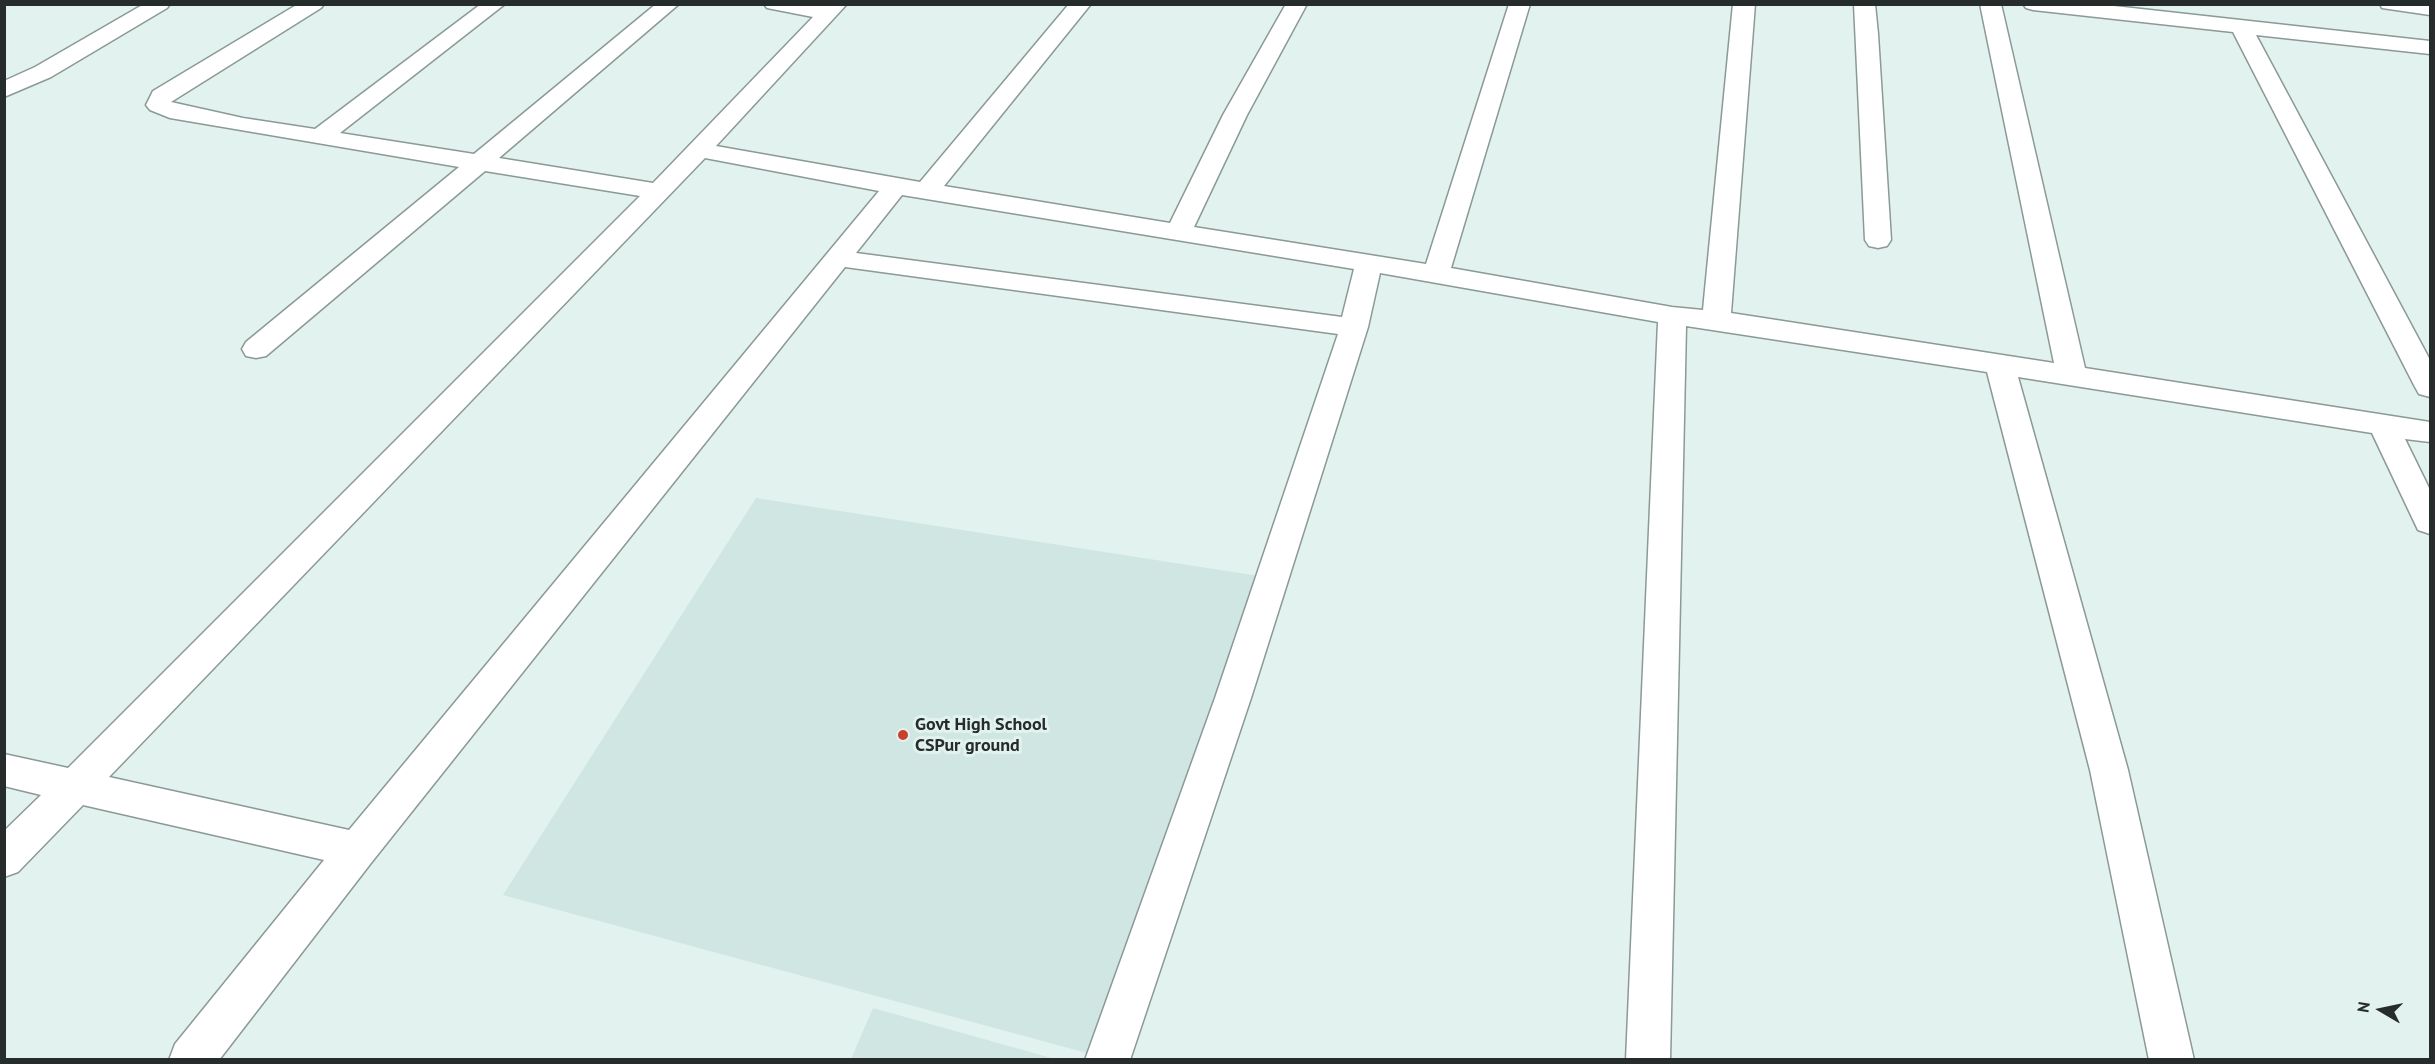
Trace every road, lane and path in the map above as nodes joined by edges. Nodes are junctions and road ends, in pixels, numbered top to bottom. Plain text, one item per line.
1 (160, 4) edge
2 (314, 4) edge
3 (495, 4) edge
4 (669, 4) edge
5 (774, 4) edge
6 (1081, 4) edge
7 (1297, 4) edge
8 (1520, 4) edge
9 (1744, 4) edge
10 (1864, 4) edge
11 (1990, 4) edge
12 (2033, 4) edge
13 (2389, 4) edge
14 (833, 9) edge
15 (2430, 9) edge
16 (2241, 26) junction
17 (2430, 47) edge
18 (4, 90) edge
19 (320, 136) junction
20 (699, 150) junction
21 (482, 163) junction
22 (912, 188) junction
23 (658, 191) junction
24 (1178, 232) junction
25 (1878, 240) dead end
26 (836, 258) junction
27 (1369, 264) junction
28 (1436, 274) junction
29 (1672, 316) junction
30 (1716, 320) junction
31 (1354, 327) junction
32 (256, 349) dead end
33 (2000, 364) junction
34 (2072, 377) junction
35 (2430, 387) edge
36 (2384, 426) junction
37 (2430, 432) edge
38 (2430, 522) edge
39 (4, 770) edge
40 (74, 787) junction
41 (357, 850) junction
42 (4, 858) edge
43 (190, 1059) edge
44 (1107, 1059) edge
45 (1648, 1059) edge
46 (2172, 1059) edge

1 - 18 street
2 - 19 street
3 - 19 street
4 - 21 street
5 - 14 street
6 - 22 street
7 - 24 street
8 - 28 street
9 - 30 street
10 - 25 street
11 - 34 street
12 - 16 street
13 - 15 lane
14 - 20 street
16 - 17 street
16 - 35 street
19 - 21 street
20 - 22 street
20 - 23 street
21 - 23 street
21 - 32 street
22 - 24 street
22 - 26 street
23 - 40 street
24 - 27 street
26 - 31 street
26 - 41 street
27 - 28 street
27 - 31 street
28 - 29 street
29 - 30 street
29 - 45 street
30 - 33 street
31 - 44 street
33 - 34 street
33 - 46 street
34 - 36 street
36 - 37 street
36 - 38 street
39 - 40 street
40 - 41 street
40 - 42 street
41 - 43 street

